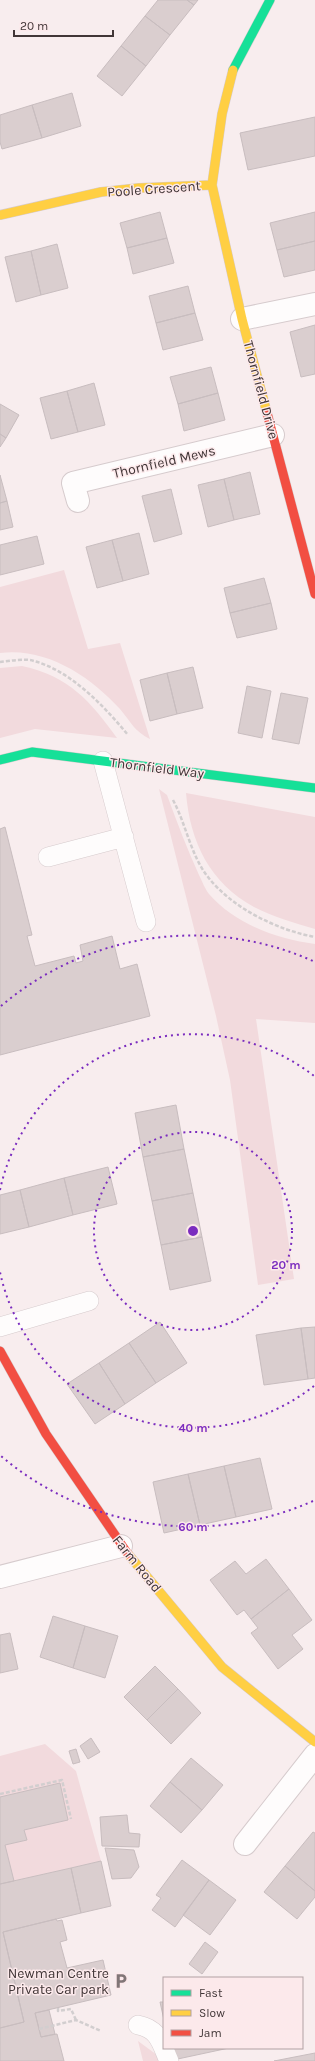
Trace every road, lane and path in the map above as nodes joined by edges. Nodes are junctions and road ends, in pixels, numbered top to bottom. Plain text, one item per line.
1 (270, 0) edge
2 (212, 185) junction
3 (0, 215) edge
4 (315, 304) edge
5 (242, 319) junction
6 (273, 435) junction
7 (78, 501) dead end
8 (315, 594) edge
9 (0, 760) edge
10 (103, 761) junction
11 (315, 788) edge
12 (124, 837) junction
13 (48, 857) dead end
14 (146, 922) dead end
15 (89, 1302) dead end
16 (0, 1327) edge
17 (0, 1351) edge
18 (120, 1546) junction
19 (0, 1577) edge
20 (315, 1742) edge
21 (315, 1755) edge
22 (0, 1794) edge
23 (71, 1819) dead end
24 (245, 1844) dead end
25 (58, 2008) dead end
26 (76, 2020) junction
27 (138, 2025) dead end
28 (39, 2029) dead end
29 (101, 2031) dead end
30 (163, 2049) edge
31 (163, 2049) edge
32 (168, 2061) edge

1 - 2 street, Poole Crescent
2 - 3 street, Poole Crescent
2 - 5 street, Thornfield Drive
4 - 5 street
5 - 6 street, Thornfield Drive
6 - 7 street, Thornfield Mews
6 - 8 street, Thornfield Drive
9 - 10 street, Thornfield Way
10 - 11 street, Thornfield Way
10 - 12 lane
12 - 13 lane
12 - 14 lane
15 - 16 lane
17 - 18 street, Farm Road
18 - 19 street
18 - 20 street, Farm Road
21 - 24 street
22 - 23 path
25 - 26 path
26 - 28 path
26 - 29 path
27 - 31 lane
30 - 32 lane

